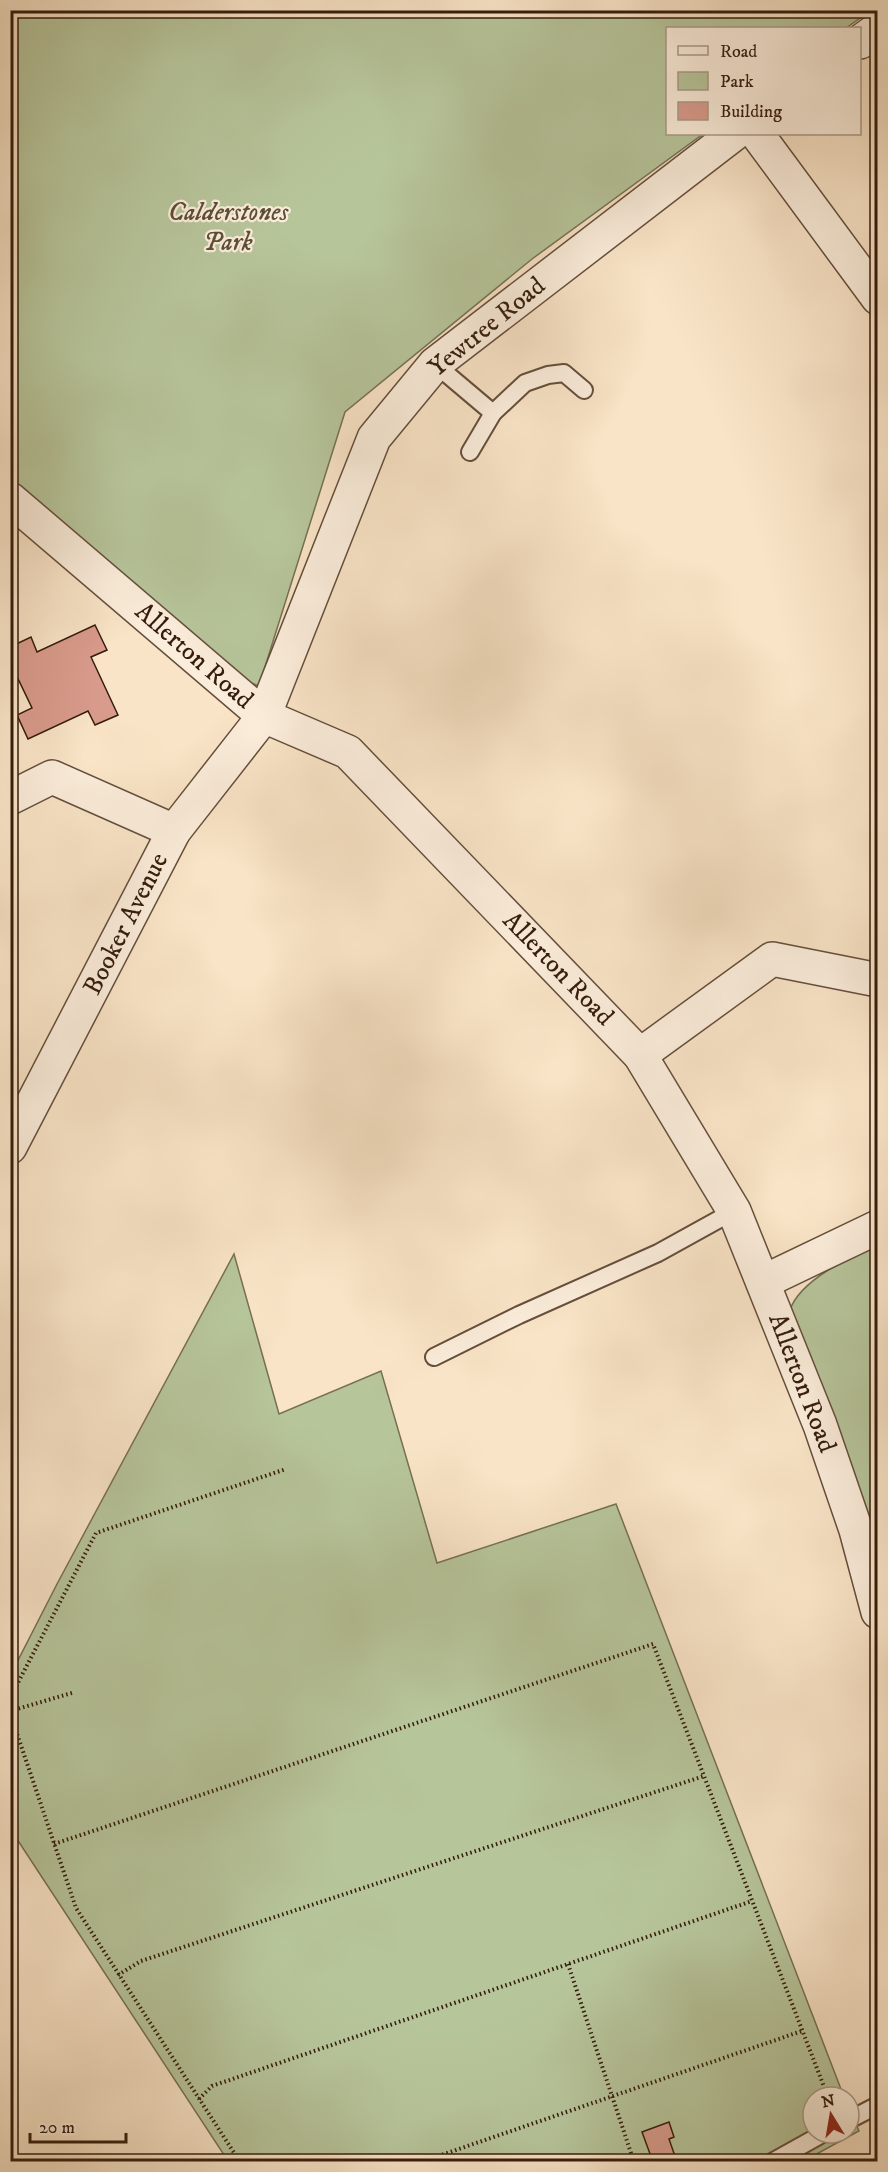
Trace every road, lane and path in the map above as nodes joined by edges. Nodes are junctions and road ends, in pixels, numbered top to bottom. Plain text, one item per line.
1 (878, 29) edge
2 (861, 41) edge
3 (733, 135) edge
4 (758, 135) edge
5 (878, 298) edge
6 (435, 364) junction
7 (584, 390) dead end
8 (494, 412) junction
9 (470, 452) dead end
10 (10, 499) edge
11 (264, 716) junction
12 (10, 798) edge
13 (174, 831) junction
14 (878, 980) edge
15 (640, 1055) junction
16 (10, 1147) edge
17 (734, 1211) junction
18 (878, 1227) edge
19 (763, 1282) junction
20 (434, 1357) dead end
21 (286, 1469) dead end
22 (878, 1612) edge
23 (72, 1693) dead end
24 (10, 1698) edge
25 (10, 1712) edge
26 (704, 1776) junction
27 (54, 1844) junction
28 (752, 1901) junction
29 (567, 1965) junction
30 (118, 1975) junction
31 (802, 2031) junction
32 (823, 2085) edge
33 (612, 2096) junction
34 (199, 2099) junction
35 (878, 2105) edge
36 (861, 2114) edge
37 (802, 2145) edge
38 (240, 2162) edge
39 (421, 2162) edge
40 (634, 2162) edge
41 (771, 2162) edge

1 - 2 street
3 - 6 street, Yewtree Road
4 - 5 street
6 - 8 lane
6 - 11 street, Yewtree Road
7 - 8 lane
8 - 9 lane
10 - 11 street, Allerton Road
11 - 13 street, Booker Avenue
11 - 15 street, Allerton Road
12 - 13 street
13 - 16 street, Booker Avenue
14 - 15 street
15 - 17 street, Allerton Road
17 - 19 street, Allerton Road
17 - 20 lane
18 - 19 street
19 - 22 street, Allerton Road
21 - 24 path
23 - 25 path
25 - 27 path
26 - 27 path
26 - 28 path
26 - 30 path
27 - 30 path
28 - 29 path
28 - 31 path
29 - 33 path
29 - 34 path
30 - 34 path
31 - 32 path
31 - 33 path
33 - 39 path
33 - 40 path
34 - 38 path
35 - 36 lane
37 - 41 lane

